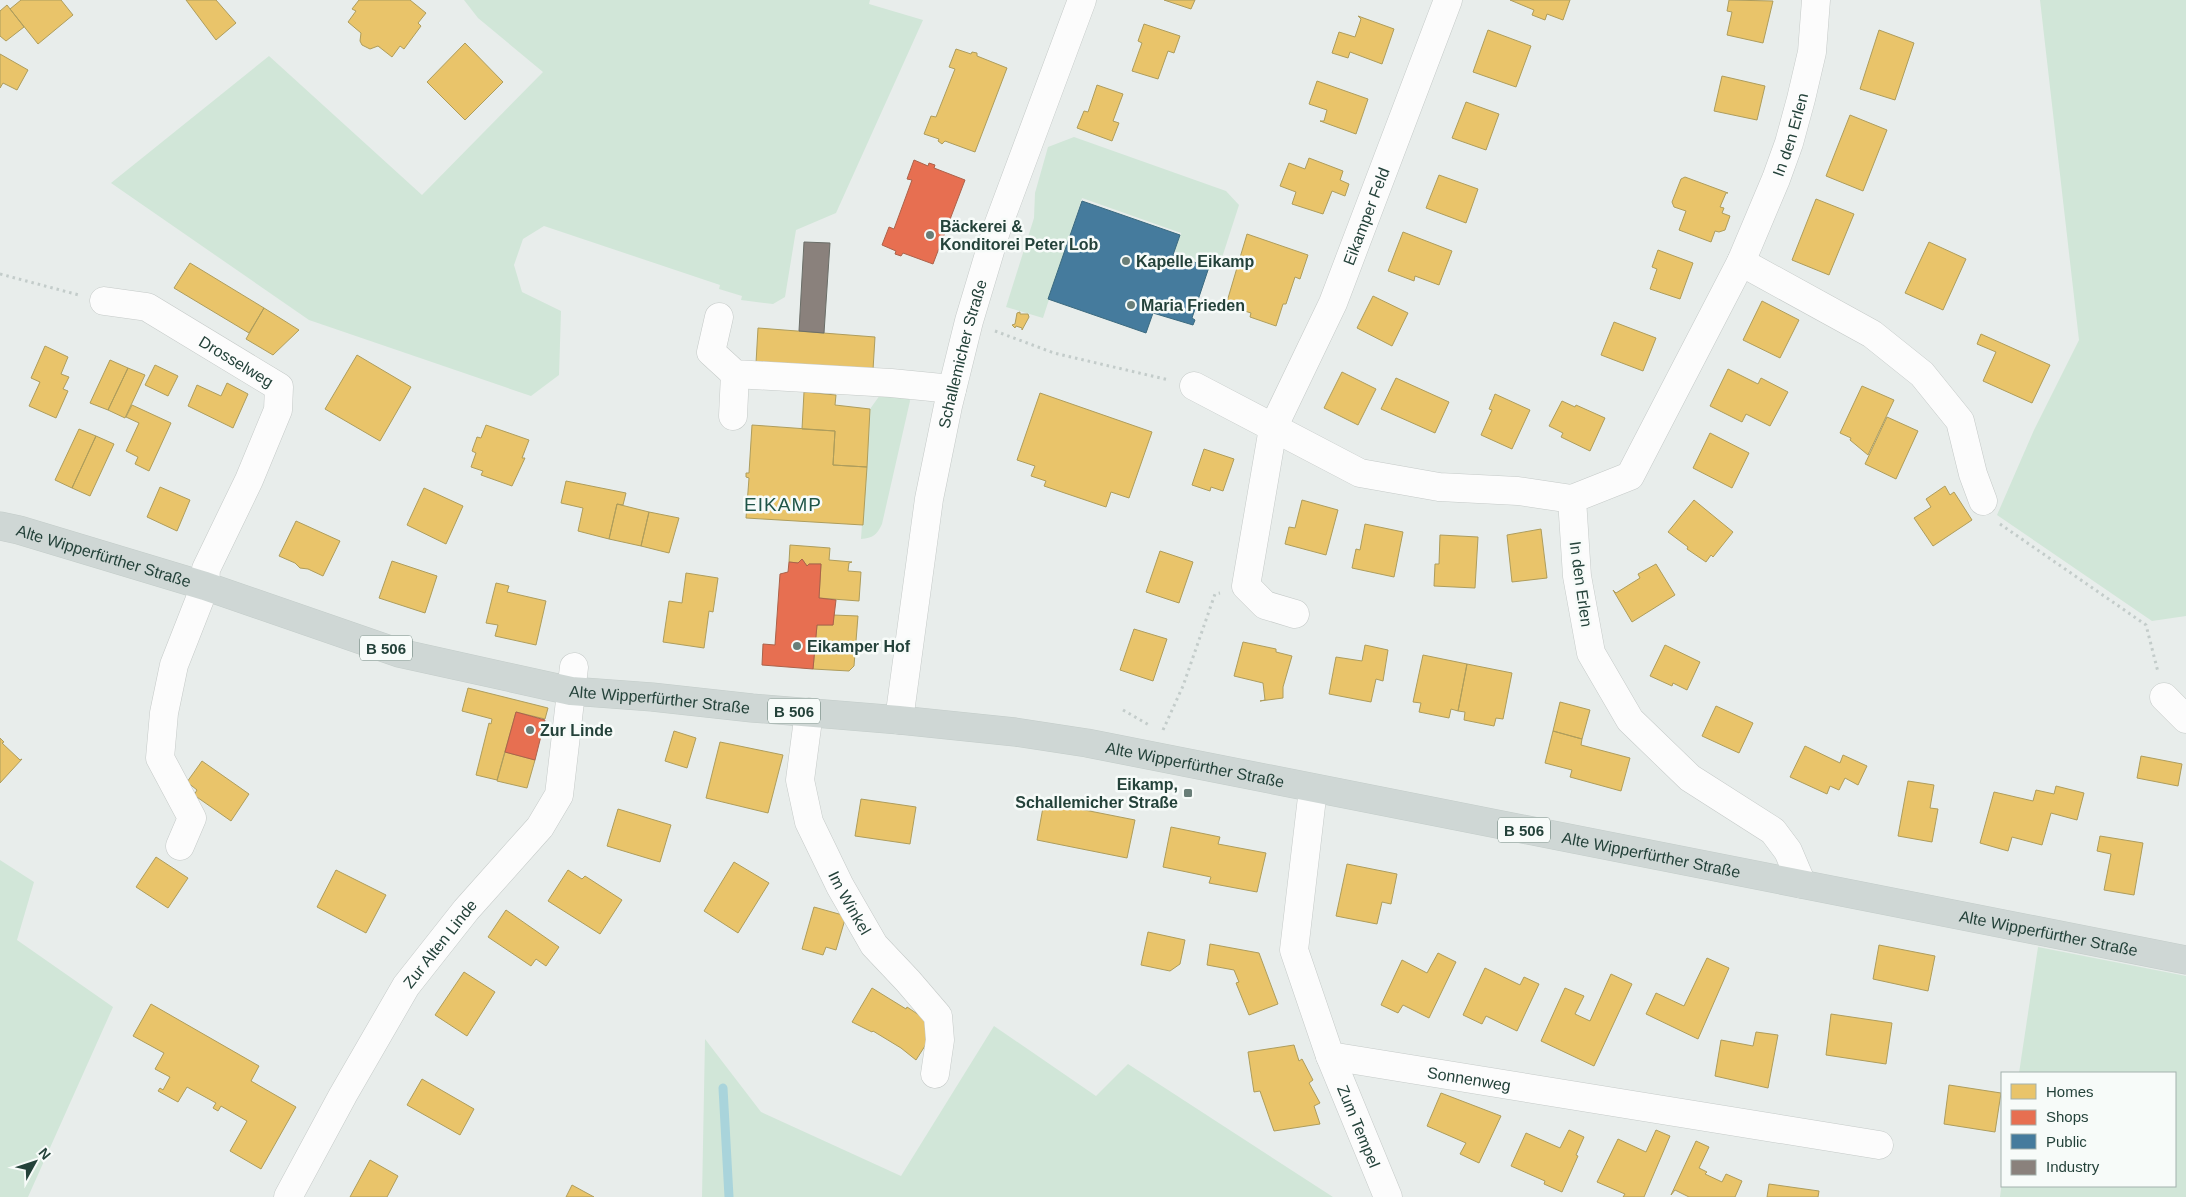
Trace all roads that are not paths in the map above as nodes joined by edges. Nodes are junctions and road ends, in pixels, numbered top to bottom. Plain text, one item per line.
1 (1082, 0) edge
2 (1448, 0) edge
3 (1816, 0) edge
4 (1741, 262) junction
5 (104, 301) road end
6 (719, 317) dead end
7 (735, 374) junction
8 (1194, 386) road end
9 (952, 389) junction
10 (733, 416) dead end
11 (1273, 428) junction
12 (249, 480) joint
13 (1572, 499) junction
14 (1983, 501) road end
15 (0, 526) edge
16 (205, 586) junction
17 (1295, 614) dead end
18 (573, 679) junction
19 (2164, 697) road end
20 (809, 712) junction
21 (899, 720) junction
22 (2186, 720) edge
23 (1312, 789) junction
24 (180, 846) dead end
25 (1802, 884) junction
26 (2186, 960) edge
27 (1330, 1056) junction
28 (935, 1074) dead end
29 (1879, 1146) dead end
30 (288, 1197) edge
31 (1388, 1197) edge

1 - 9 street, Schallemicher Straße
2 - 11 street, Eikamper Feld
3 - 4 street, In den Erlen
4 - 13 street, In den Erlen
4 - 14 street
5 - 12 street, Drosselweg
6 - 7 street
7 - 9 street
7 - 10 street
8 - 11 street
9 - 21 street, Schallemicher Straße
11 - 13 street
11 - 17 street, Eikamper Feld
12 - 16 street, Alte Wipperfürther Straße
13 - 25 street, In den Erlen
15 - 16 main road, Alte Wipperfürther Straße / B 506
16 - 18 main road, Alte Wipperfürther Straße / B 506
16 - 24 street
18 - 20 main road, Alte Wipperfürther Straße / B 506
18 - 30 street, Zur Alten Linde
19 - 22 street
20 - 21 main road, Alte Wipperfürther Straße / B 506
20 - 28 street, Im Winkel
21 - 23 main road, Alte Wipperfürther Straße / B 506
23 - 25 main road, Alte Wipperfürther Straße / B 506
23 - 27 street
25 - 26 main road, Alte Wipperfürther Straße / B 506
27 - 29 street, Sonnenweg
27 - 31 street, Zum Tempel

